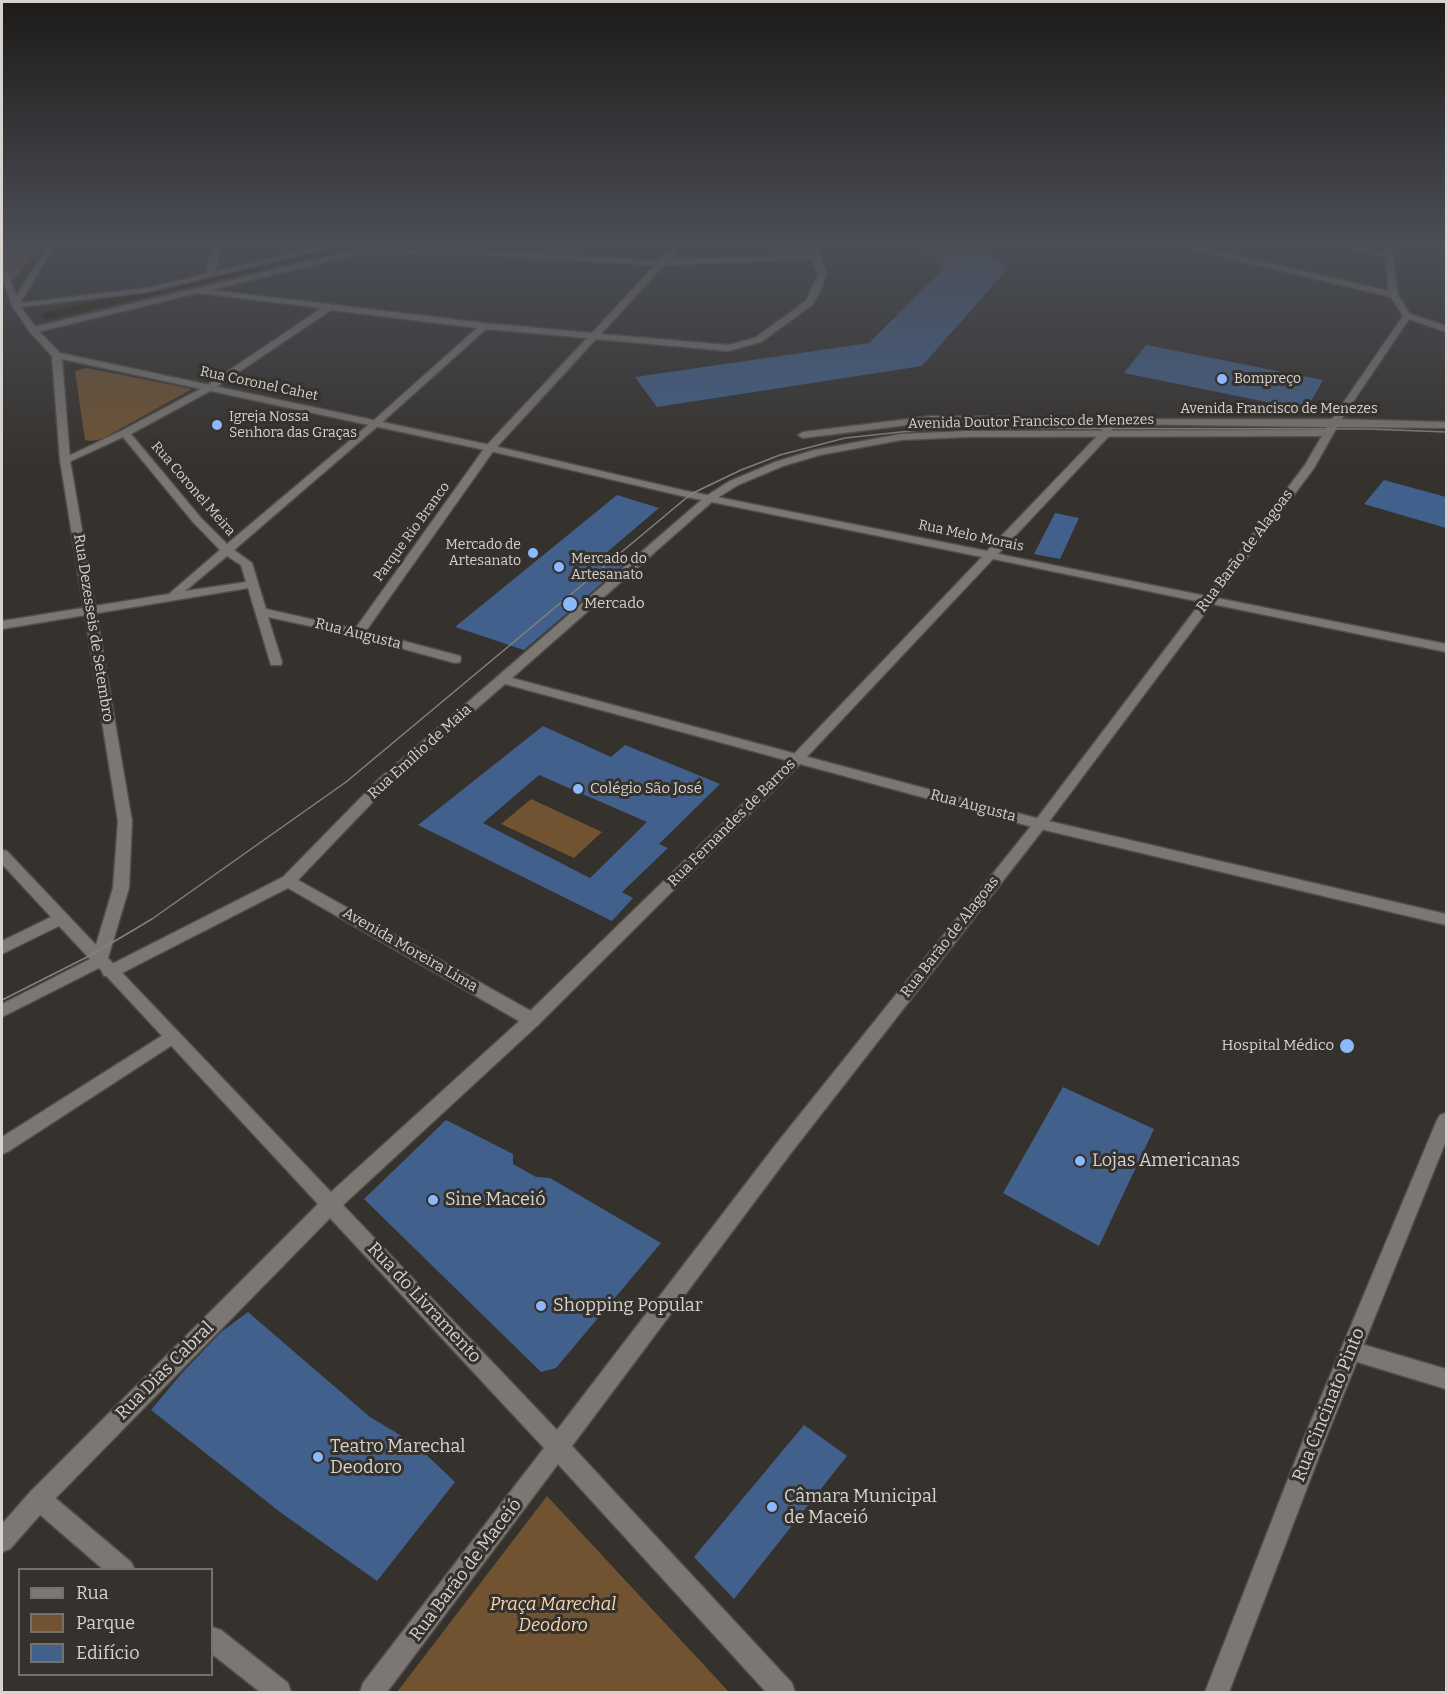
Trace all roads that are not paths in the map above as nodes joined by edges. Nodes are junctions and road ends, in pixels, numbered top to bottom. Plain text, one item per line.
1 (26, 321) edge
2 (70, 321) edge
3 (309, 321) edge
4 (441, 321) edge
5 (607, 321) edge
6 (784, 321) edge
7 (1404, 321) edge
8 (1422, 321) edge
9 (484, 326) junction
10 (1446, 329) edge
11 (33, 330) junction
12 (593, 337) junction
13 (57, 355) junction
14 (209, 388) junction
15 (1110, 421) junction
16 (376, 423) junction
17 (1446, 425) edge
18 (1331, 428) junction
19 (125, 433) junction
20 (1106, 434) junction
21 (803, 435) dead end
22 (490, 448) junction
23 (65, 460) junction
24 (710, 498) junction
25 (227, 552) junction
26 (991, 556) junction
27 (253, 584) junction
28 (174, 595) junction
29 (1208, 601) junction
30 (89, 609) junction
31 (260, 611) junction
32 (2, 625) edge
33 (358, 633) junction
34 (1446, 648) edge
35 (455, 659) dead end
36 (276, 662) dead end
37 (502, 679) junction
38 (798, 758) junction
39 (1040, 824) junction
40 (2, 855) edge
41 (288, 881) junction
42 (62, 918) junction
43 (1446, 920) edge
44 (2, 948) edge
45 (101, 962) junction
46 (2, 1011) edge
47 (532, 1020) junction
48 (171, 1037) junction
49 (1446, 1120) edge
50 (2, 1146) edge
51 (332, 1204) junction
52 (1351, 1351) junction
53 (1446, 1379) edge
54 (559, 1448) junction
55 (39, 1499) junction
56 (2, 1542) edge
57 (122, 1568) edge
58 (213, 1640) edge
59 (279, 1692) edge
60 (372, 1692) edge
61 (783, 1692) edge
62 (1217, 1692) edge

1 - 11 street
2 - 11 street
3 - 14 street
4 - 9 street
5 - 12 street, Parque Rio Branco
6 - 12 street
7 - 18 street, Rua Barão de Alagoas
8 - 10 street
9 - 12 street
9 - 16 street
11 - 13 street
12 - 22 street, Parque Rio Branco
13 - 14 street, Rua Coronel Cahet
13 - 23 street, Rua Dezesseis de Setembro
14 - 16 street, Rua Coronel Cahet
14 - 19 street
15 - 18 street, Avenida Francisco de Menezes
15 - 20 street, Rua Fernandes de Barros
15 - 21 street, Avenida Francisco de Menezes
16 - 22 street, Rua Coronel Cahet
16 - 25 street
17 - 18 street, Avenida Francisco de Menezes
18 - 20 street, Avenida Doutor Francisco de Menezes
18 - 29 street, Rua Barão de Alagoas
19 - 23 street
19 - 25 street, Rua Coronel Meira
20 - 24 street, Avenida Doutor Francisco de Menezes
20 - 26 street, Rua Fernandes de Barros
22 - 24 street, Rua Melo Morais
22 - 33 street, Parque Rio Branco
23 - 30 street, Rua Dezesseis de Setembro
24 - 26 street, Rua Melo Morais
24 - 37 street, Rua Emílio de Maia
25 - 27 street, Rua Coronel Meira
25 - 28 street
26 - 29 street, Rua Melo Morais
26 - 38 street, Rua Fernandes de Barros
27 - 28 street
27 - 31 street, Rua Coronel Meira
28 - 30 street
29 - 34 street, Rua Melo Morais
29 - 39 street, Rua Barão de Alagoas
30 - 32 street
30 - 45 street, Rua Dezesseis de Setembro
31 - 33 street, Rua Augusta
31 - 36 street, Rua Coronel Meira
33 - 35 street, Rua Augusta
37 - 38 street, Rua Augusta
37 - 41 street, Rua Emílio de Maia
38 - 39 street, Rua Augusta
38 - 47 street, Rua Fernandes de Barros
39 - 43 street, Rua Augusta
39 - 54 street, Rua Barão de Alagoas
40 - 42 street, Rua do Livramento
41 - 45 street, Rua Emílio de Maia
41 - 47 street, Avenida Moreira Lima
42 - 44 street
42 - 45 street, Rua do Livramento
45 - 46 street, Rua Emílio de Maia
45 - 48 street, Rua do Livramento
47 - 51 street, Rua Fernandes de Barros
48 - 50 street
48 - 51 street, Rua do Livramento
49 - 52 street, Rua Cincinato Pinto
51 - 54 street, Rua do Livramento
51 - 55 street, Rua Dias Cabral
52 - 53 street
52 - 62 street, Rua Cincinato Pinto
54 - 60 street, Rua Barão de Maceió
54 - 61 street, Rua do Livramento
55 - 56 street, Rua Dias Cabral
55 - 57 street
58 - 59 street

